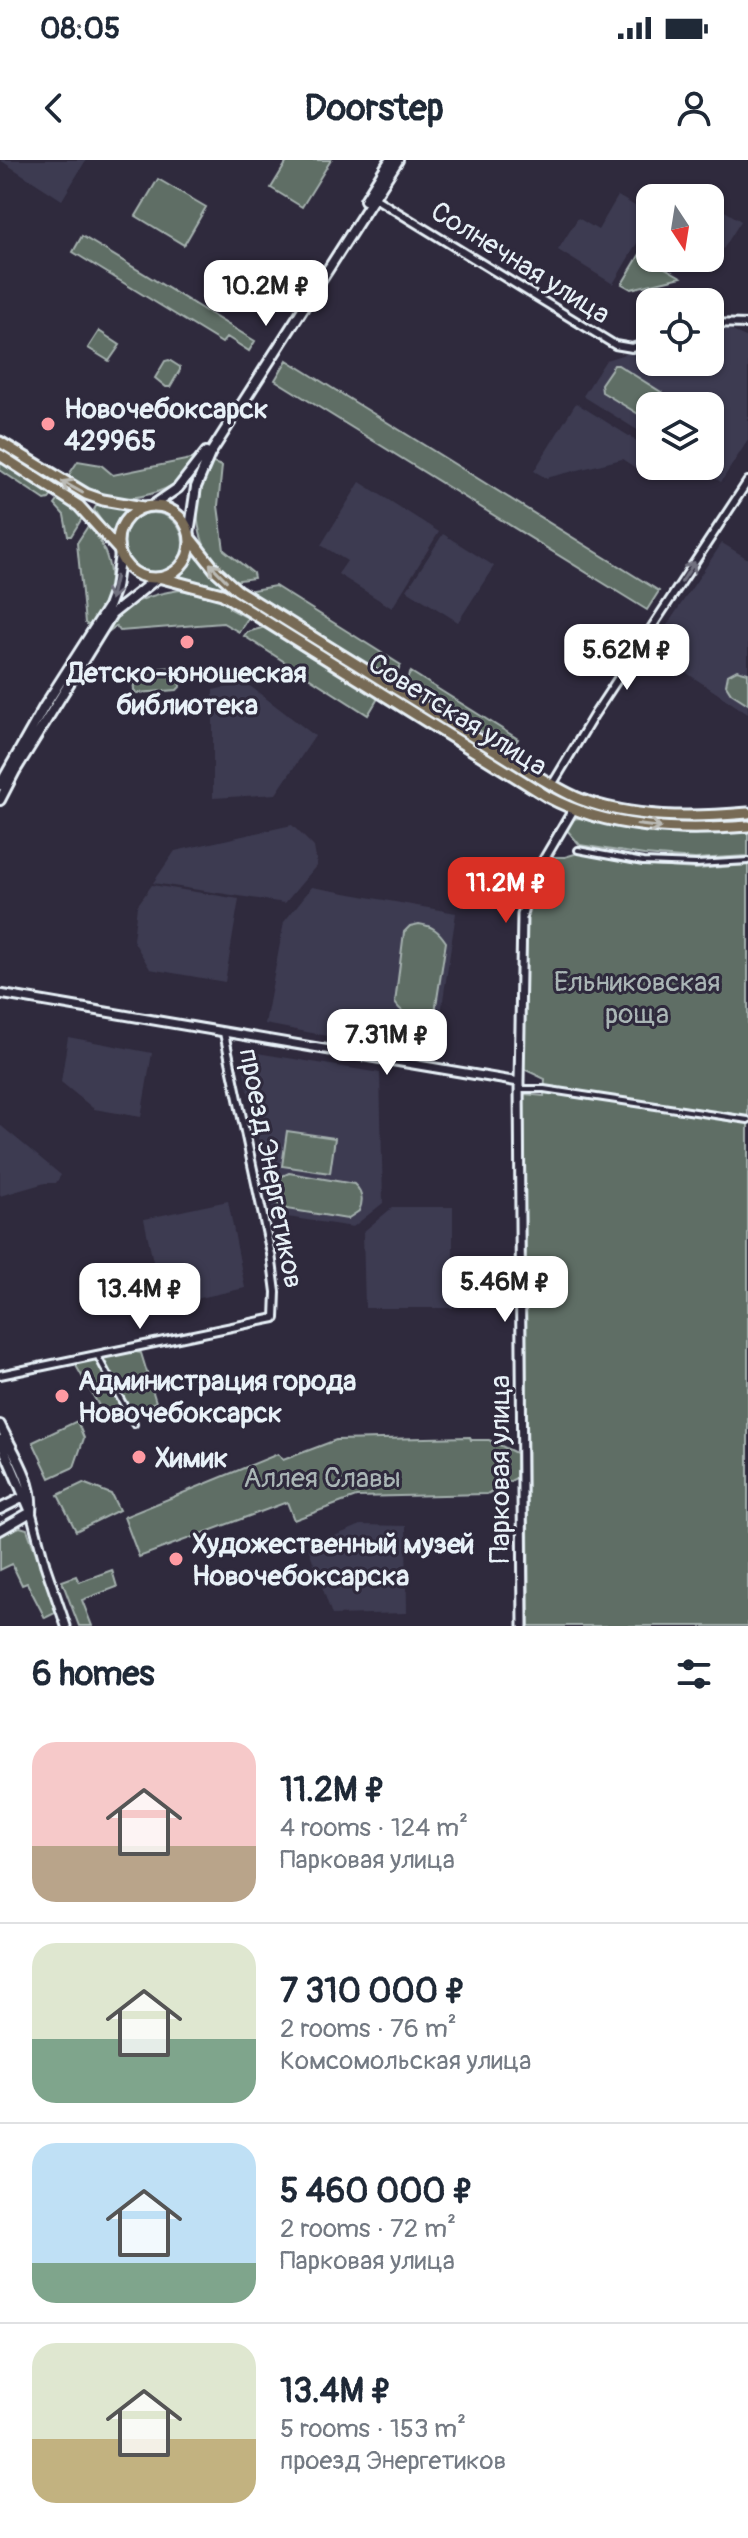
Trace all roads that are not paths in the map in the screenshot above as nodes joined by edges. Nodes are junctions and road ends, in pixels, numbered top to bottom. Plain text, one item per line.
1 (390, 160) edge
2 (398, 160) edge
3 (371, 196) junction
4 (318, 279) junction
5 (724, 323) edge
6 (748, 324) edge
7 (636, 347) edge
8 (0, 442) edge
9 (0, 455) edge
10 (748, 481) edge
11 (149, 507) junction
12 (190, 536) junction
13 (119, 552) junction
14 (159, 578) junction
15 (0, 785) edge
16 (552, 785) junction
17 (579, 799) junction
18 (0, 800) edge
19 (573, 810) junction
20 (748, 813) edge
21 (748, 826) edge
22 (578, 850) dead end
23 (748, 861) edge
24 (0, 994) edge
25 (224, 1033) junction
26 (519, 1085) junction
27 (748, 1120) edge
28 (97, 1355) junction
29 (0, 1375) edge
30 (134, 1424) dead end
31 (0, 1425) edge
32 (0, 1440) edge
33 (24, 1497) junction
34 (0, 1509) edge
35 (31, 1512) junction
36 (0, 1530) edge
37 (66, 1626) edge
38 (523, 1626) edge

1 - 3 main road
2 - 3 main road
3 - 4 main road
3 - 7 street, Солнечная улица
4 - 11 main road
4 - 12 main road
5 - 6 street
11 -> 8 main road
9 - 13 main road
16 -> 10 street
11 - 12 main road
11 - 13 main road
12 - 14 main road
16 -> 12 main road, Советская улица
13 - 14 main road
13 -> 15 main road
14 - 18 main road
14 - 19 main road, Советская улица
16 - 17 main road, Советская улица
17 - 19 main road, Парковая улица
17 - 20 main road, Советская улица
19 -> 21 main road, Советская улица
19 - 26 street, Парковая улица
22 - 23 street
24 - 25 street
25 - 26 street
25 - 28 street, проезд Энергетиков
26 - 27 street
26 - 38 street, Парковая улица
28 - 29 street, проезд Энергетиков
28 - 30 street
31 - 35 main road
32 - 33 main road
33 - 34 main road
33 - 35 main road
35 - 36 main road
35 - 37 street

